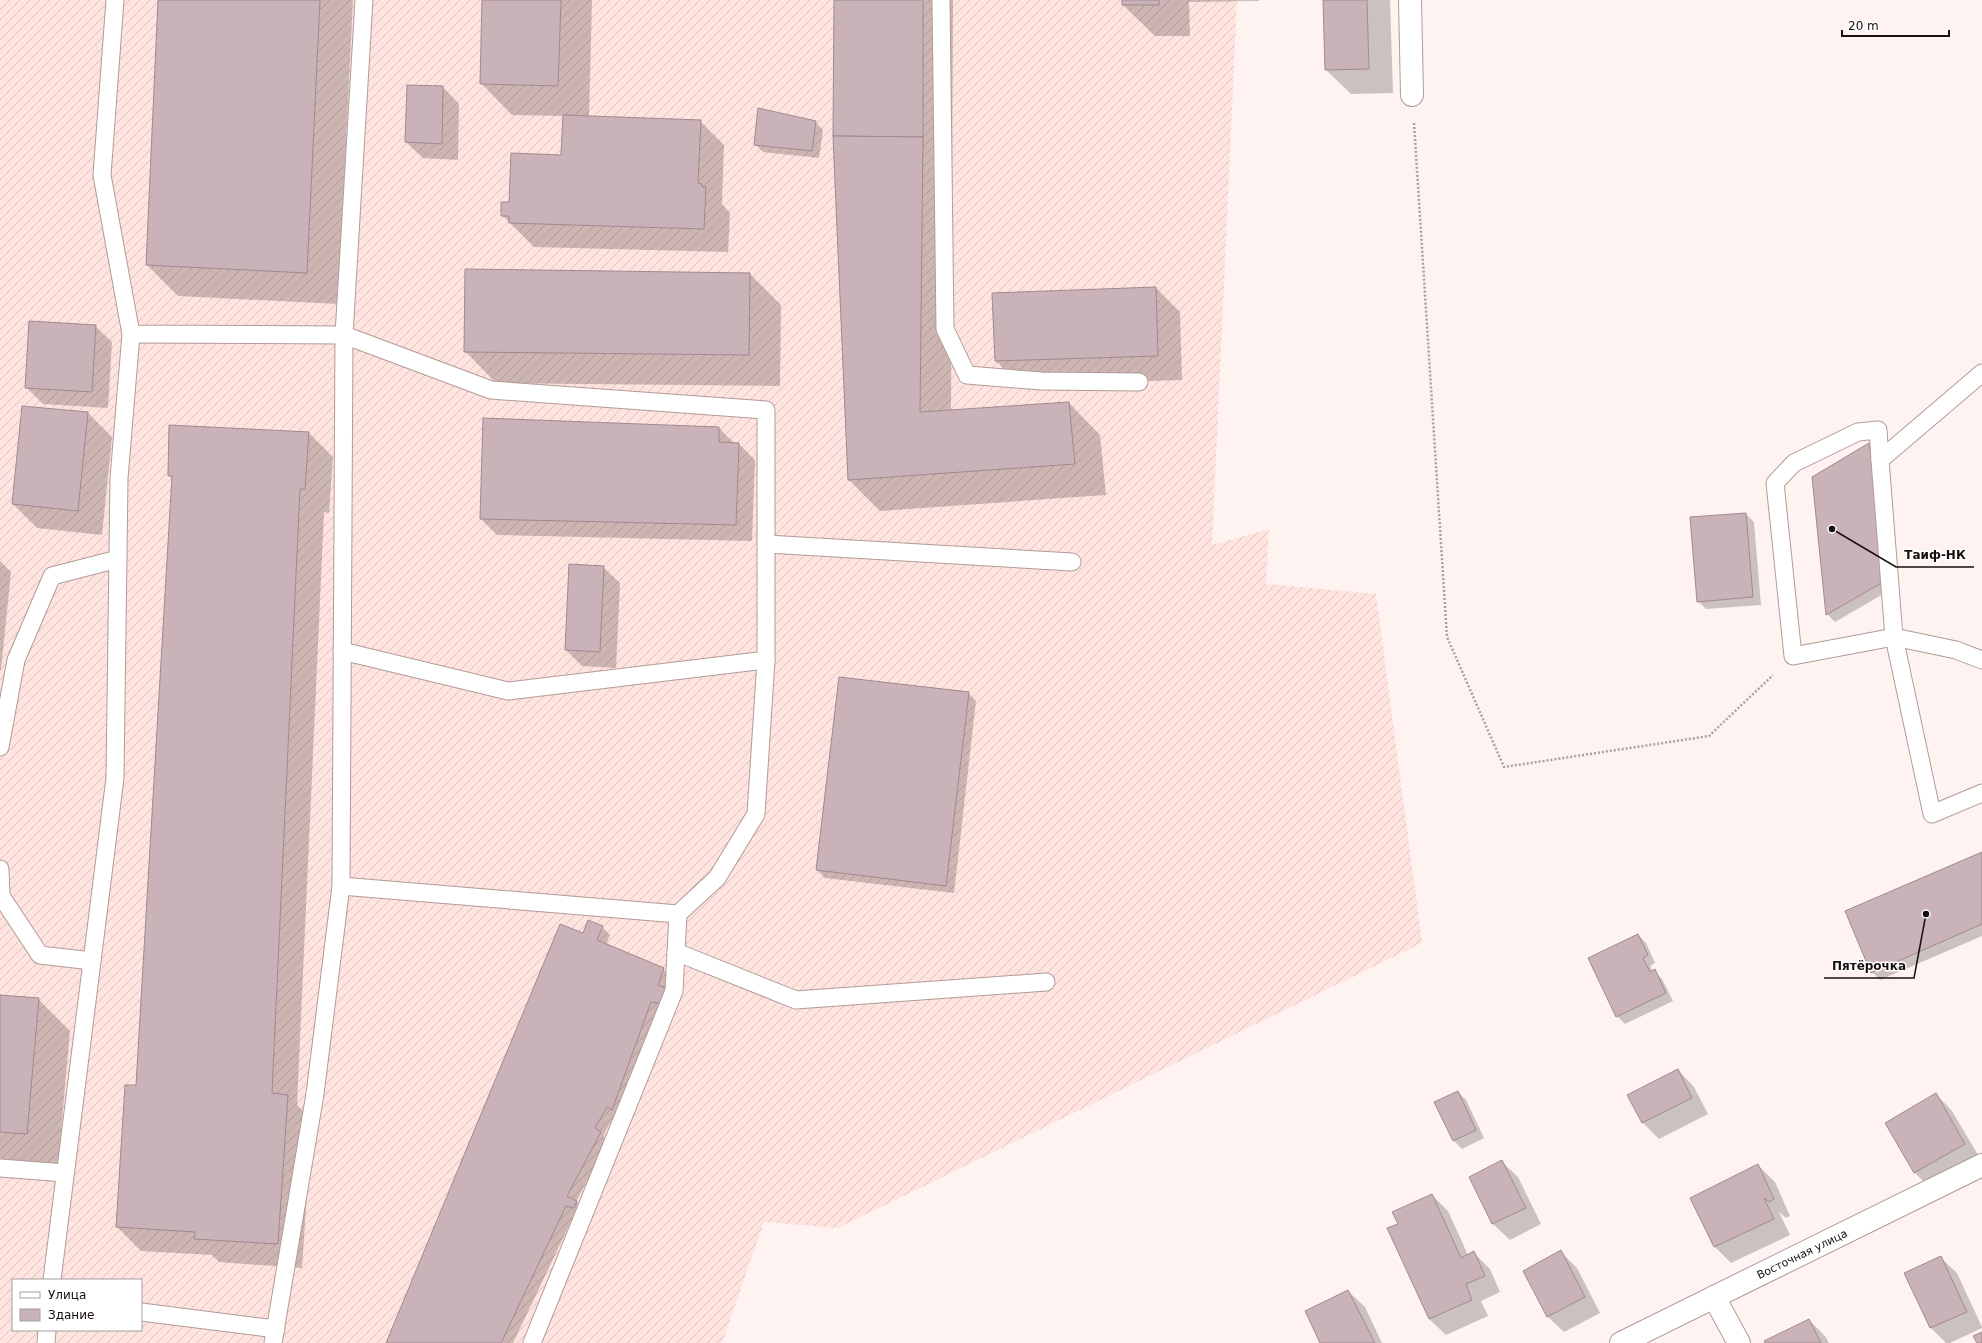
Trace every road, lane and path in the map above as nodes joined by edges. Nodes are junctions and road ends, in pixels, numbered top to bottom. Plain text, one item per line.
1 (115, 0) edge
2 (364, 0) edge
3 (941, 0) edge
4 (1410, 0) edge
5 (1412, 95) joint
6 (131, 334) junction
7 (344, 336) junction
8 (1982, 373) edge
9 (1139, 382) dead end
10 (1880, 460) junction
11 (767, 544) junction
12 (118, 559) junction
13 (1072, 562) dead end
14 (1894, 637) junction
15 (342, 651) junction
16 (1793, 656) junction
17 (766, 660) junction
18 (1982, 660) edge
19 (0, 747) edge
20 (1982, 793) edge
21 (0, 869) edge
22 (341, 886) junction
23 (678, 914) junction
24 (676, 952) junction
25 (92, 961) junction
26 (1046, 982) dead end
27 (1982, 1165) edge
28 (0, 1168) edge
29 (65, 1173) junction
30 (52, 1279) edge
31 (1714, 1298) junction
32 (142, 1312) edge
33 (47, 1331) edge
34 (275, 1336) edge
35 (46, 1343) edge
36 (532, 1343) edge
37 (1621, 1343) edge
38 (1739, 1343) edge

1 - 6 lane
2 - 7 lane
3 - 9 lane
4 - 5 street
5 - 16 path
6 - 7 lane
6 - 12 lane
7 - 11 lane
7 - 15 lane
8 - 10 lane
10 - 14 lane
10 - 16 lane
11 - 13 lane
11 - 17 lane
12 - 19 lane
12 - 25 lane
14 - 16 lane
14 - 18 lane
14 - 20 lane
15 - 17 lane
15 - 22 lane
17 - 23 lane
21 - 25 lane
22 - 23 lane
22 - 34 lane
23 - 24 lane
24 - 26 lane
24 - 36 lane
25 - 29 lane
27 - 31 street, Восточная улица
28 - 29 lane
29 - 30 lane
31 - 37 street, Восточная улица
31 - 38 street
32 - 34 lane
33 - 35 lane

